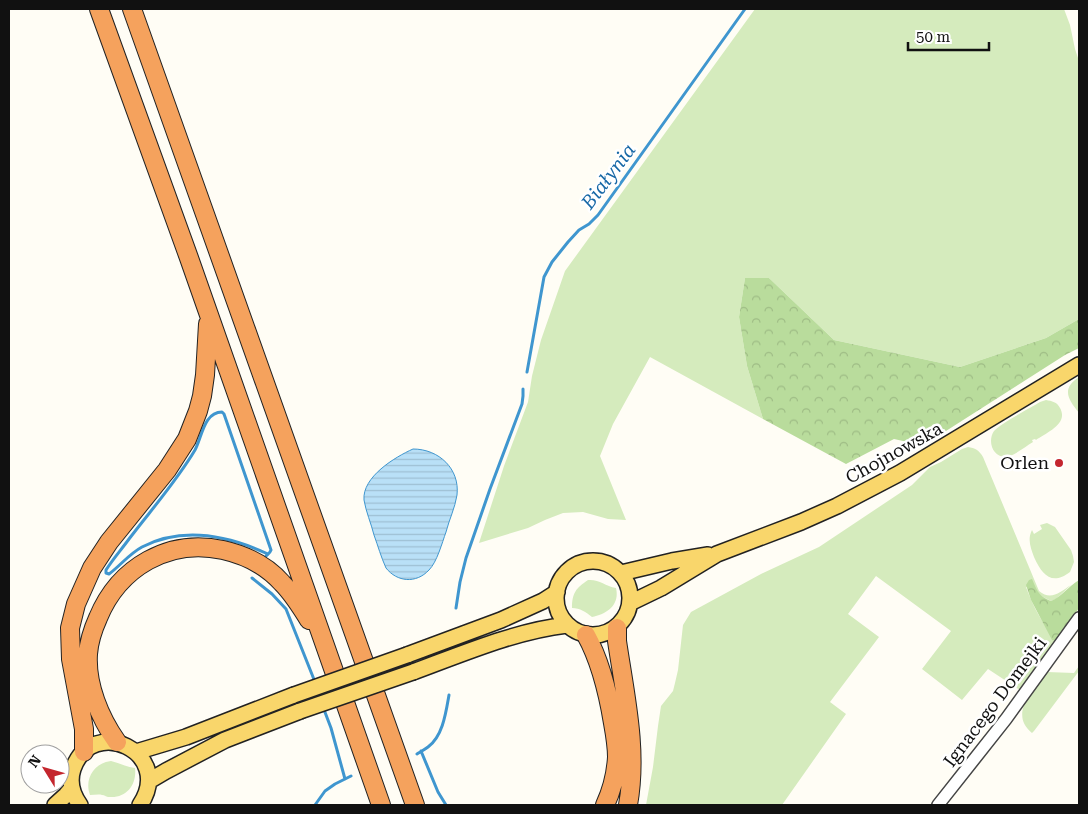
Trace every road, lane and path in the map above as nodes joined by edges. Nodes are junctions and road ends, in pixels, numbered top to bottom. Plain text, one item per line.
1 (98, 9) edge
2 (132, 9) edge
3 (208, 313) junction
4 (1079, 365) edge
5 (717, 554) junction
6 (621, 574) junction
7 (557, 592) junction
8 (630, 603) junction
9 (1079, 618) edge
10 (567, 625) junction
11 (617, 628) junction
12 (586, 635) junction
13 (326, 647) junction
14 (117, 742) junction
15 (84, 752) junction
16 (136, 752) junction
17 (149, 781) junction
18 (72, 788) junction
19 (409, 788) junction
20 (143, 804) edge
21 (55, 805) edge
22 (80, 805) edge
23 (382, 805) edge
24 (415, 805) edge
25 (422, 805) edge
26 (605, 805) edge
27 (628, 805) edge
28 (938, 805) edge

1 - 3 highway
2 - 19 highway
3 - 13 highway
3 - 15 highway
4 - 5 main road, Chojnowska
5 - 6 main road, Chojnowska
5 - 8 main road, Chojnowska
6 - 7 main road
6 - 8 main road
7 - 10 main road
7 - 16 main road, bridge
8 - 11 main road
9 - 28 street, Ignacego Domejki
10 - 12 main road
10 - 17 main road, bridge
11 - 12 main road
11 - 27 highway
12 - 26 highway
13 - 14 highway
13 - 23 highway
14 - 15 main road
14 - 16 main road
15 - 18 main road
16 - 17 main road
17 - 20 main road
18 - 21 main road
18 - 22 main road
19 - 24 highway
19 - 25 highway

